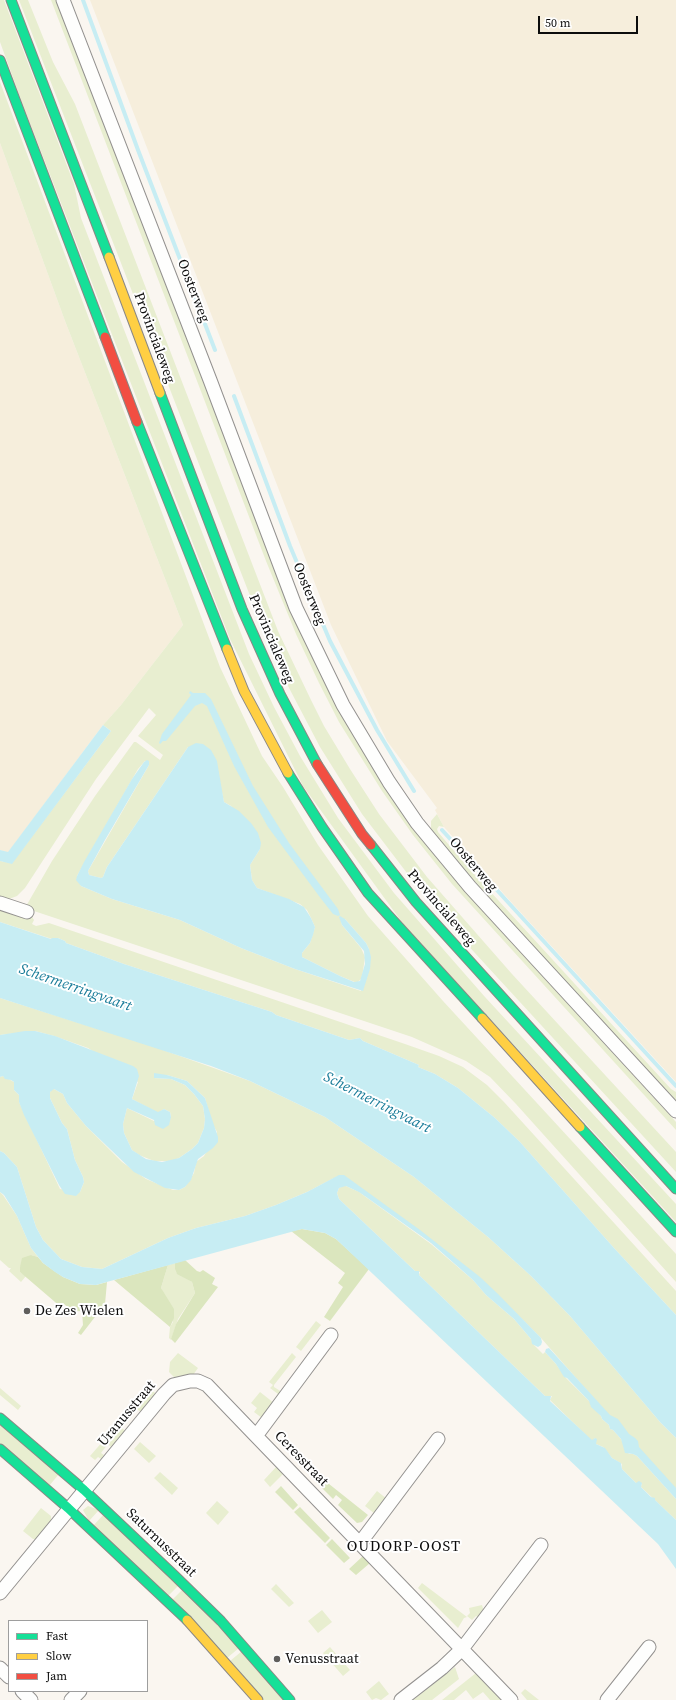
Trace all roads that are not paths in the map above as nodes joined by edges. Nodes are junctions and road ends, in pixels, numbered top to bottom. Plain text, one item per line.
1 (11, 0) edge
2 (63, 0) edge
3 (0, 60) edge
4 (0, 903) edge
5 (27, 912) dead end
6 (676, 1111) edge
7 (676, 1189) edge
8 (676, 1232) edge
9 (331, 1335) dead end
10 (0, 1418) edge
11 (256, 1436) junction
12 (438, 1438) dead end
13 (0, 1449) edge
14 (84, 1490) junction
15 (68, 1508) junction
16 (360, 1543) junction
17 (541, 1545) dead end
18 (0, 1593) edge
19 (648, 1647) dead end
20 (462, 1649) junction
21 (0, 1668) edge
22 (8, 1676) edge
23 (23, 1692) edge
24 (79, 1692) edge
25 (30, 1700) edge
26 (71, 1700) edge
27 (258, 1700) edge
28 (290, 1700) edge
29 (401, 1700) edge
30 (511, 1700) edge
31 (607, 1700) edge

1 - 7 main road, Provincialeweg
2 - 6 street, Oosterweg
3 - 8 main road
4 - 5 street
9 - 11 street, Ceresstraat
10 - 14 main road, Saturnusstraat
11 - 14 street, Uranusstraat
11 - 16 street, Ceresstraat
12 - 16 street
13 - 15 main road
14 - 15 street, Uranusstraat
14 - 28 main road, Saturnusstraat
15 - 18 street, Uranusstraat
15 - 27 main road
16 - 20 street, Ceresstraat
17 - 20 street
19 - 31 street
20 - 29 street
20 - 30 street, Ceresstraat
21 - 22 street
23 - 25 street
24 - 26 street

